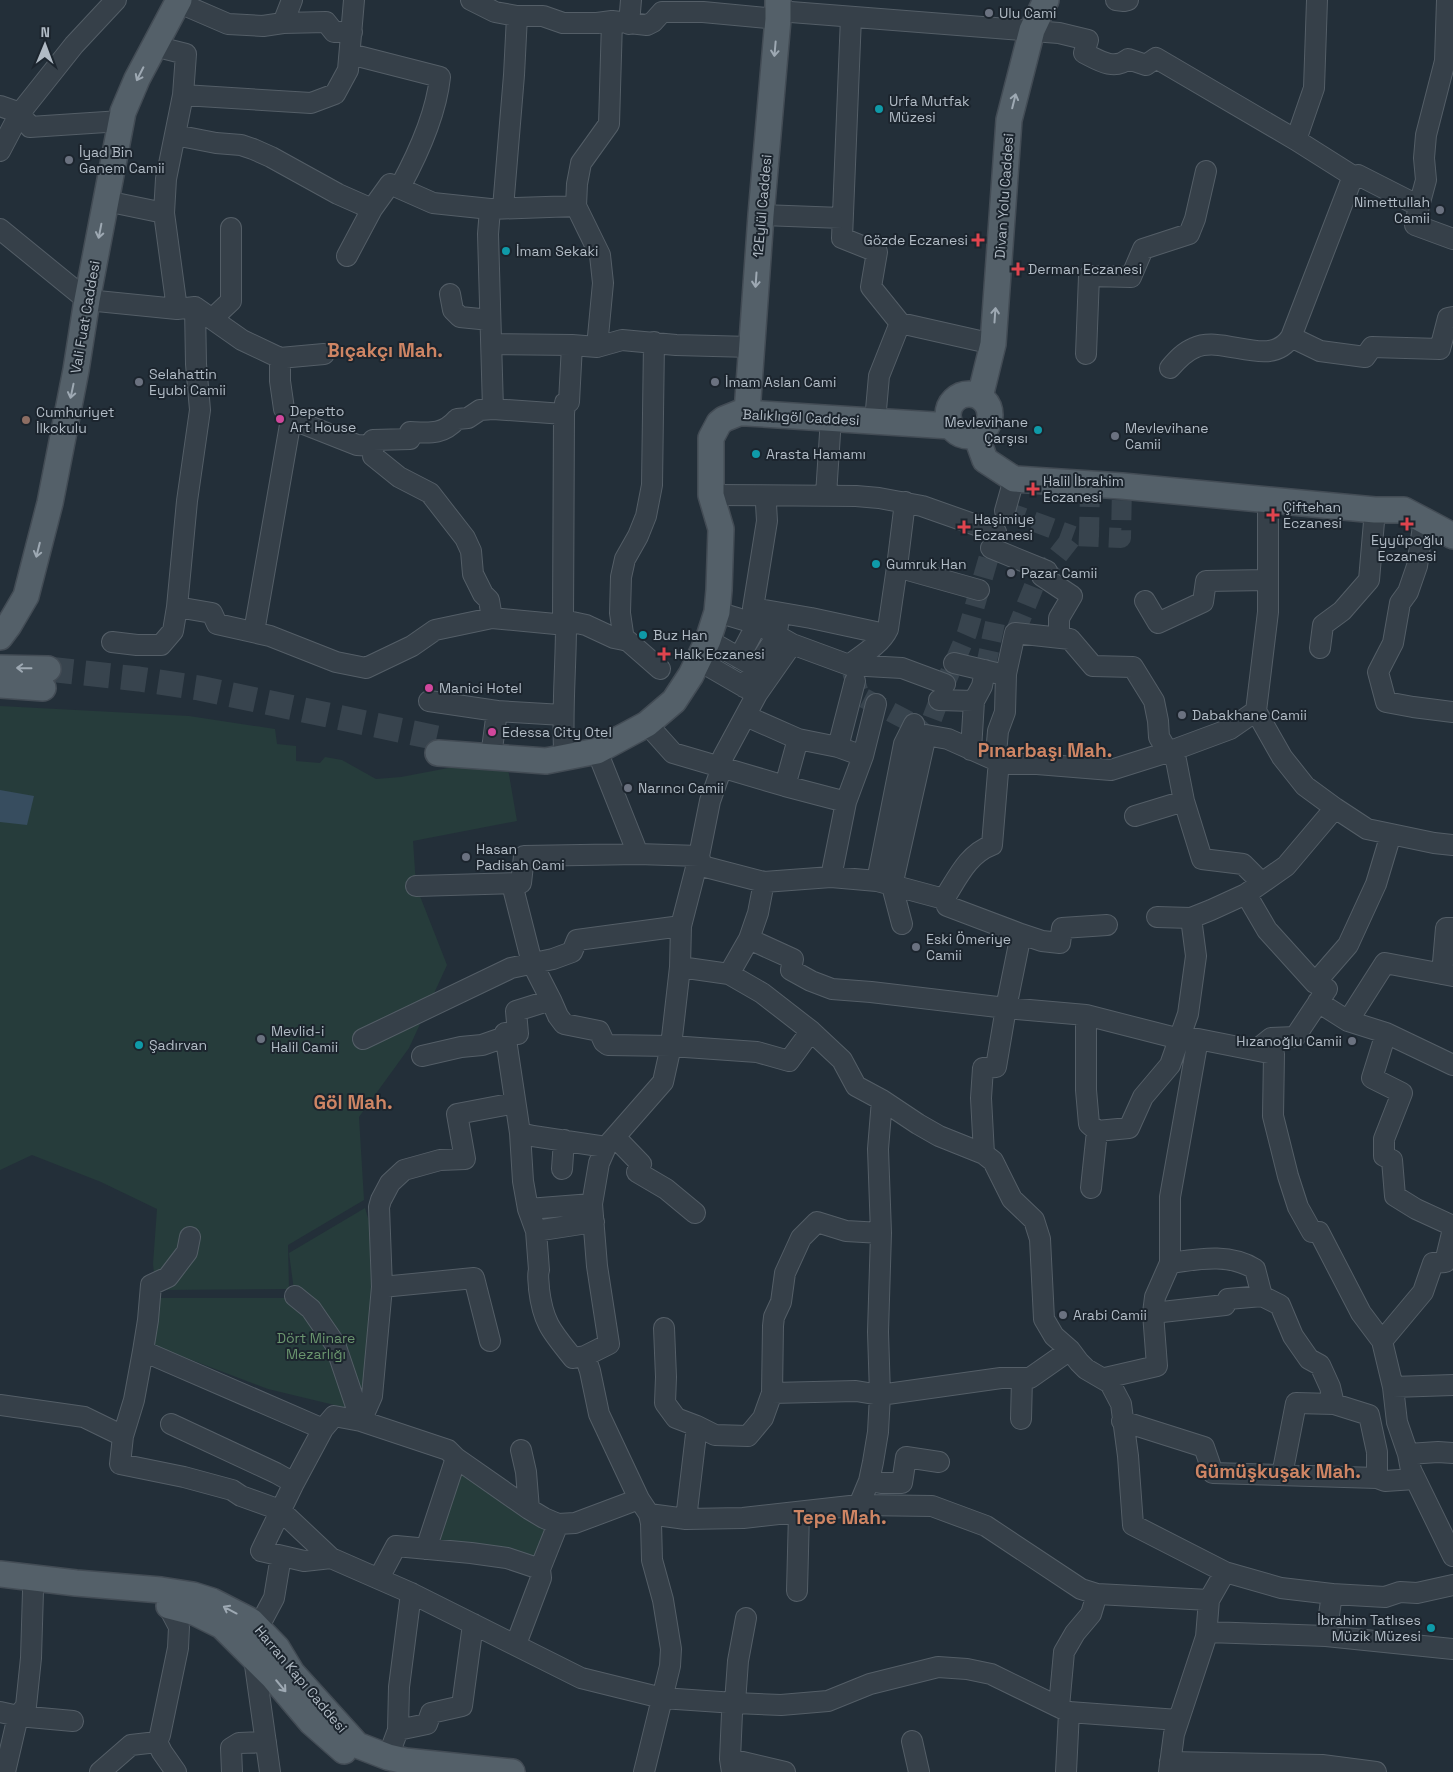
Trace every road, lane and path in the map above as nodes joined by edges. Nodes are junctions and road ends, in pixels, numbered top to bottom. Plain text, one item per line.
1 (116, 0) edge
2 (292, 0) edge
3 (354, 0) edge
4 (471, 0) edge
5 (631, 0) edge
6 (1046, 0) edge
7 (1116, 0) edge
8 (1128, 0) edge
9 (1317, 0) edge
10 (1447, 0) edge
11 (178, 1) edge
12 (496, 6) edge
13 (703, 6) edge
14 (783, 8) edge
15 (517, 16) junction
16 (851, 17) junction
17 (283, 23) junction
18 (621, 23) junction
19 (1032, 30) junction
20 (352, 32) junction
21 (157, 40) junction
22 (350, 54) junction
23 (184, 95) junction
24 (0, 106) edge
25 (20, 114) junction
26 (121, 121) junction
27 (175, 135) junction
28 (1296, 140) junction
29 (0, 152) edge
30 (1206, 171) dead end
31 (1353, 176) junction
32 (400, 187) junction
33 (106, 201) junction
34 (576, 206) junction
35 (1419, 206) junction
36 (496, 208) junction
37 (372, 209) junction
38 (164, 212) junction
39 (761, 215) junction
40 (842, 218) junction
41 (231, 228) dead end
42 (0, 229) edge
43 (1453, 239) edge
44 (348, 256) dead end
45 (450, 294) dead end
46 (87, 300) junction
47 (186, 308) junction
48 (1453, 317) edge
49 (213, 318) junction
50 (490, 320) junction
51 (900, 323) junction
52 (1291, 337) junction
53 (654, 342) junction
54 (492, 344) junction
55 (993, 344) junction
56 (572, 345) junction
57 (597, 347) junction
58 (751, 348) junction
59 (324, 354) dead end
60 (1086, 354) dead end
61 (280, 358) junction
62 (1170, 368) dead end
63 (980, 396) junction
64 (493, 409) junction
65 (748, 409) junction
66 (564, 414) junction
67 (876, 415) junction
68 (949, 417) junction
69 (830, 418) junction
70 (291, 420) junction
71 (976, 435) junction
72 (373, 446) junction
73 (1014, 479) junction
74 (711, 494) junction
75 (826, 495) junction
76 (768, 496) junction
77 (1268, 500) junction
78 (905, 502) junction
79 (1375, 510) junction
80 (1005, 511) tunnel mouth
81 (1424, 520) junction
82 (1453, 536) edge
83 (898, 567) junction
84 (1268, 580) junction
85 (979, 590) dead end
86 (1145, 601) dead end
87 (177, 608) junction
88 (717, 612) junction
89 (780, 613) junction
90 (755, 616) junction
91 (492, 618) junction
92 (811, 618) junction
93 (564, 622) junction
94 (254, 632) junction
95 (885, 634) junction
96 (0, 637) edge
97 (1059, 637) junction
98 (624, 640) junction
99 (112, 642) dead end
100 (791, 643) junction
101 (1320, 648) dead end
102 (703, 650) junction
103 (739, 658) junction
104 (954, 663) dead end
105 (0, 668) edge
106 (757, 668) junction
107 (660, 669) dead end
108 (985, 670) junction
109 (852, 673) junction
110 (1006, 674) junction
111 (0, 685) edge
112 (750, 690) junction
113 (429, 701) dead end
114 (974, 701) junction
115 (876, 704) dead end
116 (497, 711) junction
117 (1256, 711) junction
118 (1453, 712) edge
119 (563, 715) junction
120 (746, 716) junction
121 (647, 724) junction
122 (798, 739) junction
123 (564, 748) junction
124 (838, 748) junction
125 (492, 749) junction
126 (971, 750) junction
127 (597, 751) junction
128 (1168, 752) junction
129 (863, 756) junction
130 (999, 760) junction
131 (722, 767) junction
132 (785, 786) junction
133 (1184, 801) junction
134 (846, 802) junction
135 (1335, 808) junction
136 (1135, 816) dead end
137 (1391, 834) junction
138 (1453, 845) edge
139 (638, 854) junction
140 (700, 856) junction
141 (831, 877) junction
142 (764, 882) junction
143 (512, 884) junction
144 (885, 884) junction
145 (416, 886) dead end
146 (1253, 888) junction
147 (944, 898) junction
148 (1157, 917) dead end
149 (1191, 918) junction
150 (902, 924) dead end
151 (1107, 925) dead end
152 (681, 926) junction
153 (1453, 928) edge
154 (1022, 934) junction
155 (749, 940) junction
156 (532, 963) junction
157 (680, 967) junction
158 (729, 974) junction
159 (1447, 975) edge
160 (1317, 992) junction
161 (551, 1000) junction
162 (1006, 1008) junction
163 (1086, 1015) junction
164 (1348, 1021) junction
165 (810, 1032) junction
166 (1386, 1033) junction
167 (505, 1036) junction
168 (364, 1039) dead end
169 (1189, 1039) junction
170 (671, 1046) junction
171 (1256, 1050) junction
172 (422, 1056) dead end
173 (1453, 1065) edge
174 (882, 1100) junction
175 (516, 1103) junction
176 (1097, 1131) junction
177 (520, 1133) junction
178 (564, 1140) junction
179 (611, 1142) junction
180 (984, 1154) junction
181 (562, 1169) dead end
182 (1091, 1188) dead end
183 (528, 1210) junction
184 (593, 1213) junction
185 (695, 1213) dead end
186 (536, 1231) junction
187 (881, 1233) junction
188 (1452, 1233) edge
189 (190, 1237) dead end
190 (458, 1263) dead end
191 (1170, 1263) junction
192 (474, 1278) junction
193 (382, 1287) junction
194 (295, 1296) dead end
195 (1262, 1296) junction
196 (1153, 1313) junction
197 (664, 1328) dead end
198 (1382, 1341) junction
199 (490, 1342) dead end
200 (1070, 1350) junction
201 (143, 1351) junction
202 (584, 1356) junction
203 (1022, 1378) junction
204 (1105, 1378) junction
205 (1453, 1386) edge
206 (1393, 1387) junction
207 (772, 1393) junction
208 (880, 1395) junction
209 (1334, 1404) junction
210 (0, 1405) edge
211 (1021, 1420) dead end
212 (361, 1421) junction
213 (1122, 1421) junction
214 (171, 1424) dead end
215 (697, 1426) junction
216 (323, 1429) junction
217 (123, 1436) junction
218 (521, 1450) dead end
219 (1453, 1453) edge
220 (1408, 1454) junction
221 (456, 1458) junction
222 (940, 1462) dead end
223 (1282, 1474) junction
224 (1377, 1478) junction
225 (1415, 1479) junction
226 (875, 1482) junction
227 (294, 1483) junction
228 (859, 1505) junction
229 (880, 1506) junction
230 (644, 1507) junction
231 (529, 1509) junction
232 (280, 1510) junction
233 (799, 1513) junction
234 (686, 1519) junction
235 (558, 1524) junction
236 (426, 1549) junction
237 (281, 1556) junction
238 (1453, 1556) edge
239 (331, 1558) junction
240 (540, 1568) junction
241 (1225, 1572) junction
242 (0, 1574) edge
243 (379, 1578) junction
244 (1453, 1585) edge
245 (0, 1586) edge
246 (33, 1591) junction
247 (797, 1591) dead end
248 (411, 1593) junction
249 (1097, 1594) junction
250 (1332, 1594) junction
251 (1209, 1600) junction
252 (168, 1606) junction
253 (746, 1618) dead end
254 (474, 1624) junction
255 (258, 1628) junction
256 (1206, 1632) junction
257 (1326, 1636) junction
258 (516, 1644) junction
259 (1453, 1649) edge
260 (254, 1658) junction
261 (662, 1698) junction
262 (735, 1703) junction
263 (1064, 1709) junction
264 (9, 1714) edge
265 (1178, 1720) junction
266 (73, 1721) dead end
267 (398, 1730) junction
268 (912, 1741) dead end
269 (157, 1742) junction
270 (266, 1742) junction
271 (392, 1765) edge
272 (731, 1765) edge
273 (1170, 1767) edge
274 (6, 1772) edge
275 (100, 1772) edge
276 (176, 1772) edge
277 (232, 1772) edge
278 (270, 1772) edge
279 (512, 1772) edge
280 (644, 1772) edge
281 (785, 1772) edge
282 (919, 1772) edge
283 (1066, 1772) edge
284 (1376, 1772) edge

1 - 25 street
2 - 17 street
3 - 20 street
4 - 12 street
5 - 18 street
6 - 19 main road, Divan Yolu Caddesi
7 - 8 street
9 - 28 street
10 - 35 street
11 - 17 street
11 - 21 main road, Vali Fuat Caddesi
12 - 15 street
13 - 14 street
13 - 18 street
14 - 16 street
14 -> 39 main road, 12Eylül Caddesi
15 - 18 street
15 - 36 street
16 - 19 street
16 - 40 street
17 - 20 street
18 - 34 street
19 - 28 street
55 -> 19 main road, Divan Yolu Caddesi
20 - 22 street
21 - 23 street
21 -> 26 main road, Vali Fuat Caddesi
22 - 23 street
22 - 32 street
23 - 27 street
24 - 25 street
25 - 26 street
25 - 29 street
26 - 33 main road, Vali Fuat Caddesi
27 - 37 street
27 - 38 street
28 - 31 street
30 - 60 street
31 - 35 street
31 - 52 street
32 - 36 street
32 - 37 street
33 - 38 street
33 -> 46 main road, Vali Fuat Caddesi
34 - 36 street
34 - 57 street
35 - 43 street
36 - 50 street
37 - 44 street
38 - 47 street
39 - 40 street
39 -> 58 main road, 12Eylül Caddesi
40 - 51 street
41 - 49 street
42 - 46 street
45 - 50 street
46 - 47 street
46 -> 96 main road, Vali Fuat Caddesi
47 - 49 street
47 - 87 street
48 - 52 street
49 - 61 street
50 - 54 street
51 - 55 street
51 - 67 street
52 - 62 street
53 - 57 street
53 - 58 street
53 - 98 street
54 - 56 street
54 - 64 street
55 - 63 main road, Divan Yolu Caddesi
56 - 57 street
56 - 66 street
58 - 65 main road, 12Eylül Caddesi
59 - 61 street
61 - 70 street
63 - 68 main road
63 - 71 main road
64 - 66 street
64 - 72 street
65 - 67 main road, Balıklıgöl Caddesi
65 - 69 main road, Balıklıgöl Caddesi
65 - 74 main road, Balıklıgöl Caddesi
65 - 123 main road, Balıklıgöl Caddesi
66 - 93 street
67 - 68 main road, Balıklıgöl Caddesi
67 - 69 main road, Balıklıgöl Caddesi
68 - 71 main road
69 - 75 street
70 - 72 street
70 - 94 street
71 - 73 main road
72 - 91 street
73 - 77 main road
73 - 80 street
74 - 76 street
74 - 88 main road, Balıklıgöl Caddesi
75 - 76 street
75 - 78 street
76 - 90 street
77 - 79 main road
77 - 84 street
78 - 83 street
78 - 97 street
79 - 81 main road
79 - 101 street
81 - 82 main road
81 - 118 street
83 - 85 street
83 - 95 street
84 - 86 street
84 - 117 street
87 - 94 street
87 - 99 street
88 - 90 street
88 - 102 main road, Balıklıgöl Caddesi
89 - 90 street
89 - 92 street
89 - 100 street
90 - 100 street
90 - 103 street
91 - 93 street
91 - 94 street
92 - 95 street
92 - 100 street
93 - 98 street
93 - 119 street
95 - 109 street
97 - 110 street
97 - 128 street
98 - 107 street
100 - 106 street
100 - 109 street
100 - 112 street
102 - 103 street
102 - 112 street
102 - 121 main road, Balıklıgöl Caddesi
103 - 106 street
104 - 108 street
111 -> 105 main road
106 - 112 street
108 - 110 street
108 - 114 street
109 - 114 street
109 - 124 street
110 - 130 street
112 - 120 street
113 - 116 street
114 - 126 street
115 - 129 street
116 - 119 street
116 - 125 street
117 - 128 street
117 - 135 street
119 - 123 street
120 - 122 street
120 - 131 street
121 - 127 main road, Balıklıgöl Caddesi
121 - 131 street
122 - 124 street
122 - 132 street
123 - 125 main road, Balıklıgöl Caddesi
124 - 129 street
125 - 127 main road, Balıklıgöl Caddesi
126 - 130 street
126 - 144 street
127 - 139 street
128 - 130 street
128 - 133 street
129 - 134 street
130 - 147 street
131 - 132 street
131 - 140 street
132 - 134 street
133 - 136 street
133 - 146 street
134 - 141 street
135 - 137 street
135 - 146 street
137 - 138 street
137 - 160 street
139 - 140 street
139 - 143 street
140 - 142 street
140 - 152 street
141 - 142 street
141 - 144 street
142 - 155 street
143 - 145 street
143 - 156 street
144 - 147 street
144 - 150 street
146 - 149 street
146 - 160 street
147 - 154 street
148 - 149 street
149 - 169 street
151 - 154 street
152 - 156 street
152 - 157 street
153 - 159 street
154 - 162 street
155 - 158 street
155 - 162 street
156 - 161 street
156 - 168 street
157 - 158 street
157 - 170 street
158 - 165 street
159 - 164 street
160 - 164 street
160 - 171 street
161 - 167 street
161 - 170 street
162 - 163 street
162 - 180 street
163 - 169 street
163 - 176 street
164 - 166 street
165 - 170 street
165 - 174 street
166 - 173 street
166 - 188 street
167 - 172 street
167 - 175 street
169 - 171 street
169 - 176 street
169 - 191 street
170 - 179 street
171 - 198 street
174 - 180 street
174 - 187 street
175 - 177 street
175 - 193 street
176 - 182 street
177 - 178 street
177 - 183 street
178 - 179 street
178 - 181 street
179 - 184 street
179 - 185 street
180 - 200 street
183 - 184 street
183 - 186 street
184 - 186 street
184 - 202 street
186 - 202 street
187 - 207 street
187 - 208 street
188 - 198 street
189 - 201 street
190 - 192 street
191 - 195 street
191 - 196 street
192 - 193 street
192 - 199 street
193 - 212 street
194 - 212 street
195 - 196 street
195 - 209 street
196 - 204 street
197 - 215 street
198 - 206 street
200 - 203 street
200 - 204 street
201 - 216 street
201 - 217 street
202 - 230 street
203 - 208 street
203 - 211 street
204 - 213 street
205 - 206 street
206 - 220 street
207 - 208 street
207 - 215 street
208 - 226 street
209 - 223 street
209 - 224 street
210 - 217 street
212 - 216 street
212 - 221 street
213 - 223 street
213 - 241 street
214 - 227 street
215 - 234 street
216 - 227 street
217 - 232 street
218 - 231 street
219 - 220 street
220 - 225 street
221 - 231 street
221 - 236 street
222 - 226 street
223 - 224 street
224 - 225 street
225 - 238 street
226 - 228 street
226 - 229 street
227 - 232 street
228 - 229 street
228 - 233 street
229 - 249 street
230 - 234 street
230 - 235 street
230 - 261 street
231 - 235 street
232 - 237 street
232 - 239 street
233 - 234 street
233 - 247 street
235 - 240 street
236 - 240 street
236 - 243 street
237 - 239 street
237 - 255 street
239 - 243 street
240 - 258 street
241 - 250 street
241 - 251 street
255 -> 242 main road, Harran Kapı Caddesi
243 - 248 street
244 - 250 street
245 - 246 main road, Harran Kapı Caddesi
246 - 252 main road, Harran Kapı Caddesi
246 - 264 street
248 - 254 street
248 - 267 street
249 - 251 street
249 - 263 street
250 - 257 street
251 - 256 street
252 - 260 main road, Harran Kapı Caddesi
252 - 269 street
253 - 262 street
254 - 258 street
254 - 267 street
255 - 271 main road, Harran Kapı Caddesi
256 - 257 street
256 - 265 street
257 - 259 street
258 - 261 street
260 - 270 street
260 -> 271 main road, Harran Kapı Caddesi
261 - 262 street
261 - 280 street
262 - 263 street
262 - 272 street
263 - 265 street
263 - 283 street
264 - 266 street
264 - 274 street
265 - 273 street
267 - 271 street
268 - 282 street
269 - 275 street
269 - 276 street
270 - 277 street
270 - 278 street
271 - 279 main road, Harran Kapı Caddesi
272 - 281 street
273 - 284 street

